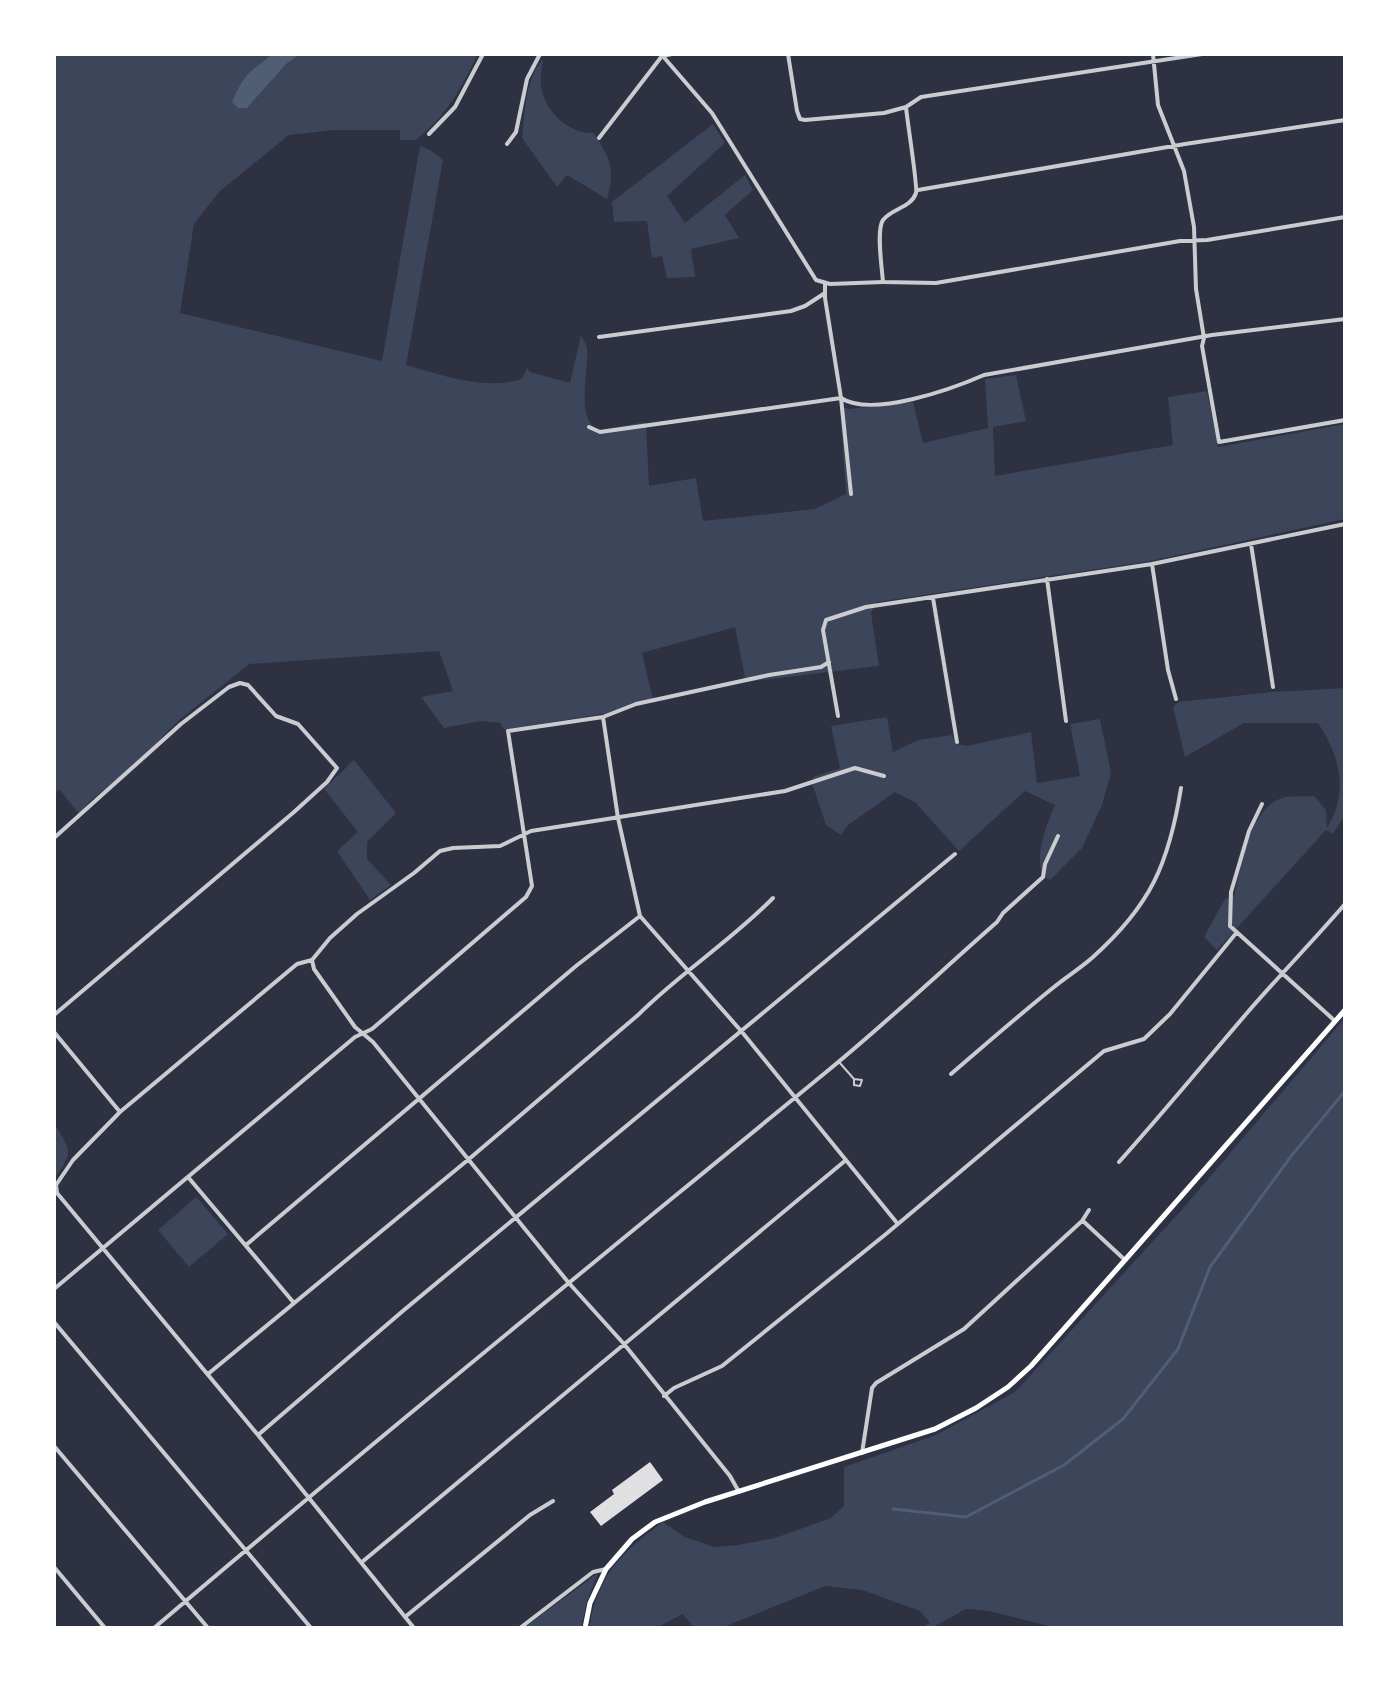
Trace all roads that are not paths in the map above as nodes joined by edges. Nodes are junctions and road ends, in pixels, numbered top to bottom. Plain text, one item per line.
1 (483, 54) edge
2 (540, 54) edge
3 (672, 54) edge
4 (788, 54) edge
5 (1153, 54) edge
6 (1202, 54) edge
7 (662, 55) edge
8 (1154, 62) junction
9 (906, 107) junction
10 (1345, 120) edge
11 (429, 134) dead end
12 (599, 138) dead end
13 (507, 144) dead end
14 (1175, 145) junction
15 (918, 190) junction
16 (1345, 217) edge
17 (1193, 240) junction
18 (883, 282) junction
19 (825, 283) junction
20 (825, 293) junction
21 (1345, 319) edge
22 (599, 337) dead end
23 (1204, 338) junction
24 (841, 398) junction
25 (1345, 420) edge
26 (589, 427) dead end
27 (851, 494) dead end
28 (1345, 524) edge
29 (1251, 544) junction
30 (1152, 564) junction
31 (1047, 579) junction
32 (933, 598) junction
33 (829, 662) junction
34 (1273, 687) dead end
35 (1176, 699) dead end
36 (838, 716) dead end
37 (603, 717) junction
38 (1066, 721) dead end
39 (957, 742) dead end
40 (884, 776) dead end
41 (1181, 788) dead end
42 (1262, 804) dead end
43 (618, 818) junction
44 (525, 834) junction
45 (1058, 836) dead end
46 (54, 838) edge
47 (955, 854) dead end
48 (773, 898) dead end
49 (1345, 904) edge
50 (640, 916) junction
51 (1237, 932) junction
52 (312, 960) junction
53 (689, 971) junction
54 (1282, 972) junction
55 (1345, 1010) edge
56 (54, 1015) edge
57 (1335, 1021) junction
58 (54, 1032) edge
59 (742, 1032) junction
60 (362, 1033) junction
61 (839, 1061) junction
62 (951, 1074) dead end
63 (854, 1079) dead end
64 (794, 1097) junction
65 (420, 1099) junction
66 (120, 1112) junction
67 (469, 1159) junction
68 (846, 1160) junction
69 (1119, 1162) dead end
70 (188, 1177) junction
71 (56, 1185) edge
72 (1089, 1210) dead end
73 (516, 1219) junction
74 (1082, 1221) junction
75 (897, 1223) junction
76 (246, 1245) junction
77 (103, 1248) junction
78 (1125, 1260) junction
79 (568, 1282) junction
80 (54, 1289) edge
81 (294, 1303) junction
82 (54, 1322) edge
83 (624, 1344) junction
84 (208, 1374) junction
85 (664, 1396) junction
86 (258, 1435) junction
87 (54, 1446) edge
88 (862, 1453) junction
89 (739, 1492) junction
90 (309, 1498) junction
91 (553, 1501) dead end
92 (246, 1551) junction
93 (362, 1562) junction
94 (54, 1567) edge
95 (606, 1569) junction
96 (184, 1603) junction
97 (405, 1617) junction
98 (105, 1628) edge
99 (154, 1628) edge
100 (208, 1628) edge
101 (311, 1628) edge
102 (414, 1628) edge
103 (520, 1628) edge
104 (585, 1628) edge

1 - 11 street
2 - 13 street
3 - 7 street
4 - 9 street
5 - 8 street
6 - 8 street
7 - 12 street
7 - 19 street
8 - 9 street
8 - 14 street
9 - 15 street
10 - 14 street
14 - 15 street
14 - 17 street
15 - 18 street
16 - 17 street
17 - 18 street
17 - 23 street
18 - 19 street
19 - 20 street
20 - 22 street
20 - 24 street
21 - 23 street
23 - 24 street
23 - 25 street
24 - 26 street
24 - 27 street
28 - 29 street
29 - 30 street
29 - 34 street
30 - 31 street
30 - 35 street
31 - 32 street
31 - 38 street
32 - 33 street
32 - 39 street
33 - 36 street
33 - 37 street
37 - 43 street
37 - 44 street
40 - 43 street
41 - 62 street
42 - 51 street
43 - 44 street
43 - 50 street
44 - 52 street
44 - 60 street
45 - 61 street
46 - 56 street
47 - 59 street
48 - 53 street
49 - 54 street
50 - 53 street
50 - 65 street
51 - 54 street
51 - 75 street
52 - 60 street
52 - 66 street
53 - 59 street
53 - 67 street
54 - 57 street
54 - 69 street
55 - 57 main road
57 - 78 main road
58 - 66 street
59 - 64 street
59 - 73 street
60 - 65 street
60 - 70 street
61 - 63 lane
61 - 64 street
64 - 68 street
64 - 79 street
65 - 67 street
65 - 76 street
66 - 71 street
67 - 73 street
67 - 81 street
68 - 75 street
68 - 83 street
70 - 76 street
70 - 77 street
71 - 77 street
72 - 74 street
73 - 79 street
73 - 86 street
74 - 78 street
74 - 88 street
75 - 85 street
76 - 81 street
77 - 80 street
77 - 84 street
78 - 88 main road
79 - 83 street
79 - 90 street
81 - 84 street
82 - 92 street
83 - 85 street
83 - 93 street
84 - 86 street
85 - 89 street
86 - 90 street
87 - 96 street
88 - 89 main road
89 - 95 main road
90 - 92 street
90 - 93 street
91 - 97 street
92 - 96 street
92 - 101 street
93 - 97 street
94 - 98 street
95 - 103 street
95 - 104 main road
96 - 99 street
96 - 100 street
97 - 102 street

